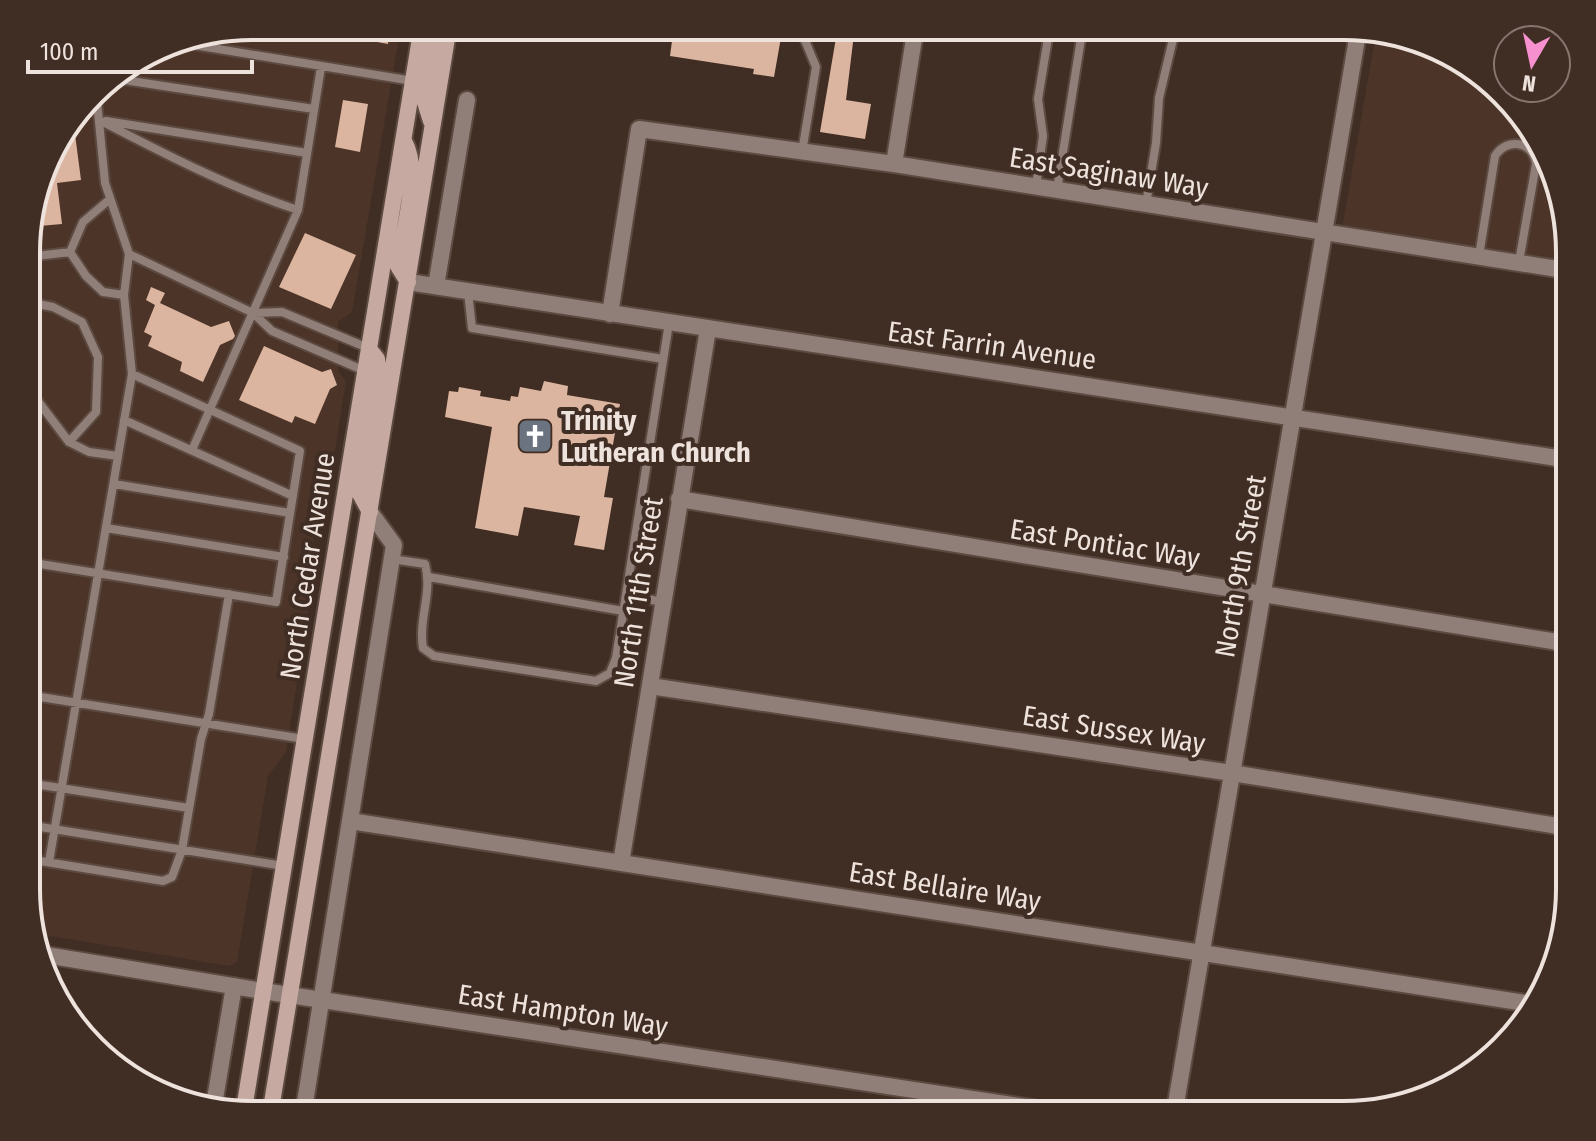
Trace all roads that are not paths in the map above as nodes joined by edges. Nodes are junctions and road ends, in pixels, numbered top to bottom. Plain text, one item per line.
1 (420, 40) edge
2 (434, 40) edge
3 (447, 40) edge
4 (805, 40) edge
5 (914, 40) edge
6 (1048, 40) edge
7 (1081, 40) edge
8 (1173, 40) edge
9 (1356, 40) edge
10 (202, 46) edge
11 (321, 67) junction
12 (128, 81) edge
13 (413, 81) junction
14 (467, 100) dead end
15 (98, 107) edge
16 (314, 109) junction
17 (99, 120) junction
18 (433, 126) junction
19 (404, 140) junction
20 (1528, 147) edge
21 (802, 152) junction
22 (307, 153) junction
23 (1533, 157) edge
24 (894, 164) junction
25 (1036, 187) junction
26 (1057, 190) junction
27 (110, 199) junction
28 (1146, 204) junction
29 (298, 210) junction
30 (1323, 232) junction
31 (70, 252) junction
32 (129, 254) junction
33 (40, 256) edge
34 (1479, 256) junction
35 (1519, 262) junction
36 (1556, 269) edge
37 (408, 282) junction
38 (436, 286) junction
39 (468, 291) junction
40 (124, 295) junction
41 (40, 304) edge
42 (253, 313) junction
43 (610, 314) junction
44 (669, 323) junction
45 (708, 329) junction
46 (369, 349) junction
47 (663, 359) junction
48 (365, 371) junction
49 (132, 374) junction
50 (40, 404) edge
51 (210, 409) junction
52 (1292, 416) junction
53 (124, 420) junction
54 (69, 442) junction
55 (192, 450) junction
56 (118, 456) junction
57 (1556, 458) edge
58 (114, 484) junction
59 (293, 496) junction
60 (679, 499) junction
61 (370, 512) junction
62 (290, 513) junction
63 (106, 528) junction
64 (393, 552) junction
65 (284, 557) junction
66 (40, 564) edge
67 (99, 573) junction
68 (429, 577) junction
69 (229, 594) junction
70 (626, 595) junction
71 (1261, 595) junction
72 (663, 602) junction
73 (623, 611) junction
74 (1556, 642) edge
75 (650, 686) junction
76 (40, 697) edge
77 (76, 703) junction
78 (206, 724) junction
79 (304, 739) junction
80 (1232, 773) junction
81 (40, 785) edge
82 (61, 788) junction
83 (189, 808) junction
84 (350, 821) junction
85 (1556, 826) edge
86 (40, 827) edge
87 (54, 829) junction
88 (182, 850) junction
89 (40, 861) edge
90 (49, 862) junction
91 (621, 863) junction
92 (284, 866) junction
93 (1201, 951) junction
94 (51, 956) edge
95 (234, 986) junction
96 (263, 991) junction
97 (290, 995) junction
98 (321, 1000) junction
99 (1523, 1003) edge
100 (215, 1098) edge
101 (245, 1101) edge
102 (272, 1101) edge
103 (305, 1101) edge
104 (986, 1101) edge
105 (1176, 1101) edge

1 - 13 main road, North Cedar Avenue
2 - 18 main road
3 - 18 main road, North Cedar Avenue
4 - 21 lane
5 - 24 street
6 - 25 lane
7 - 26 lane
8 - 28 lane
9 - 30 street, North 9th Street
10 - 11 lane
11 - 13 lane
11 - 16 lane
12 - 16 lane
13 - 19 main road, North Cedar Avenue
14 - 38 street
15 - 17 lane
16 - 22 lane
17 - 22 lane
17 - 27 lane
17 - 29 lane
18 - 37 main road, North Cedar Avenue
19 - 37 main road
19 - 46 main road, North Cedar Avenue
20 - 34 lane
21 - 24 street, East Saginaw Way
21 - 43 street, East Saginaw Way
22 - 29 lane
23 - 35 lane
24 - 25 street, East Saginaw Way
25 - 26 street, East Saginaw Way
26 - 28 street, East Saginaw Way
27 - 31 lane
27 - 32 lane
28 - 30 street, East Saginaw Way
29 - 42 lane
30 - 34 street, East Saginaw Way
30 - 52 street, North 9th Street
31 - 33 lane
31 - 40 lane
32 - 40 lane
32 - 42 lane
34 - 35 street, East Saginaw Way
35 - 36 street, East Saginaw Way
37 - 38 street, East Farrin Avenue
37 - 61 main road, North Cedar Avenue
38 - 39 street, East Farrin Avenue
39 - 43 street, East Farrin Avenue
39 - 47 lane
40 - 49 lane
41 - 54 lane
42 - 46 lane
42 - 48 lane
42 - 51 lane
43 - 44 street, East Farrin Avenue
44 - 45 street, East Farrin Avenue
44 - 47 lane
45 - 52 street, East Farrin Avenue
45 - 60 street, North 11th Street
46 - 48 main road, North Cedar Avenue
46 - 61 main road
47 - 70 lane
48 - 79 main road, North Cedar Avenue
49 - 51 lane
49 - 53 lane
50 - 54 lane
51 - 55 lane
51 - 59 lane
52 - 57 street, East Farrin Avenue
52 - 71 street, North 9th Street
53 - 55 lane
53 - 56 lane
54 - 56 lane
55 - 59 lane
56 - 58 lane
58 - 62 lane
58 - 63 lane
59 - 62 lane
60 - 71 street, East Pontiac Way
60 - 72 street, North 11th Street
61 - 64 street
61 - 97 main road, North Cedar Avenue
62 - 65 lane
63 - 65 lane
63 - 67 lane
64 - 68 lane
64 - 84 street
65 - 69 lane
66 - 67 lane
67 - 69 lane
67 - 77 lane
68 - 73 lane
68 - 73 lane
69 - 78 lane
70 - 72 lane
70 - 73 lane
71 - 74 street, East Pontiac Way
71 - 80 street, North 9th Street
72 - 75 street, North 11th Street
75 - 80 street, East Sussex Way
75 - 91 street, North 11th Street
76 - 77 lane
77 - 78 lane
77 - 82 lane
78 - 79 lane
78 - 83 lane
79 - 92 main road, North Cedar Avenue
80 - 85 street, East Sussex Way
80 - 93 street, North 9th Street
81 - 82 lane
82 - 83 lane
82 - 87 lane
83 - 88 lane
84 - 91 street, East Bellaire Way
84 - 98 street
86 - 87 lane
87 - 88 lane
87 - 90 lane
88 - 90 lane
88 - 92 lane
89 - 90 lane
91 - 93 street, East Bellaire Way
92 - 96 main road, North Cedar Avenue
93 - 99 street, East Bellaire Way
93 - 105 street, North 9th Street
94 - 95 street, East Hampton Way
95 - 96 street, East Hampton Way
95 - 100 street
96 - 97 street, East Hampton Way
96 - 101 main road, North Cedar Avenue
97 - 98 street, East Hampton Way
97 - 102 main road, North Cedar Avenue
98 - 103 street
98 - 104 street, East Hampton Way

